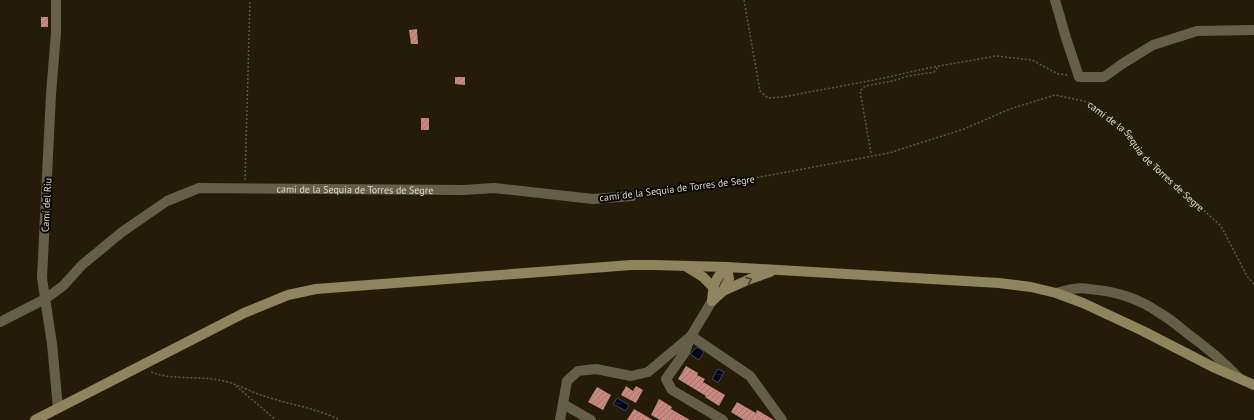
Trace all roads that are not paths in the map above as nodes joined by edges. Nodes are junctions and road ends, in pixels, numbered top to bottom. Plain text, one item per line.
1 (56, 0) edge
2 (1055, 0) edge
3 (1254, 30) edge
4 (632, 196) road end
5 (685, 266) junction
6 (727, 267) junction
7 (774, 270) junction
8 (713, 287) junction
9 (724, 291) junction
10 (1056, 293) junction
11 (45, 298) junction
12 (712, 301) junction
13 (0, 322) edge
14 (691, 336) junction
15 (1240, 379) junction
16 (1254, 385) edge
17 (563, 404) junction
18 (58, 408) junction
19 (35, 420) edge
20 (560, 420) edge
21 (590, 420) edge
22 (723, 420) edge
23 (782, 420) edge

1 - 11 street, Camí del Riu
2 - 3 street
4 - 11 street, camí de la Sequia de Torres de Segre
5 - 6 street
5 - 8 street
5 - 18 street
6 - 7 street
6 - 8 street
6 - 9 street
9 -> 7 street
7 - 10 street
8 - 12 street
9 - 12 street
10 - 15 street
10 - 15 street
11 - 13 street, camí de la Sequia de Torres de Segre
11 - 18 street, Camí del Riu
12 - 14 street
14 - 17 street
14 - 22 street
14 - 23 street
15 - 16 street
17 - 20 street
17 - 21 street
18 - 19 street

